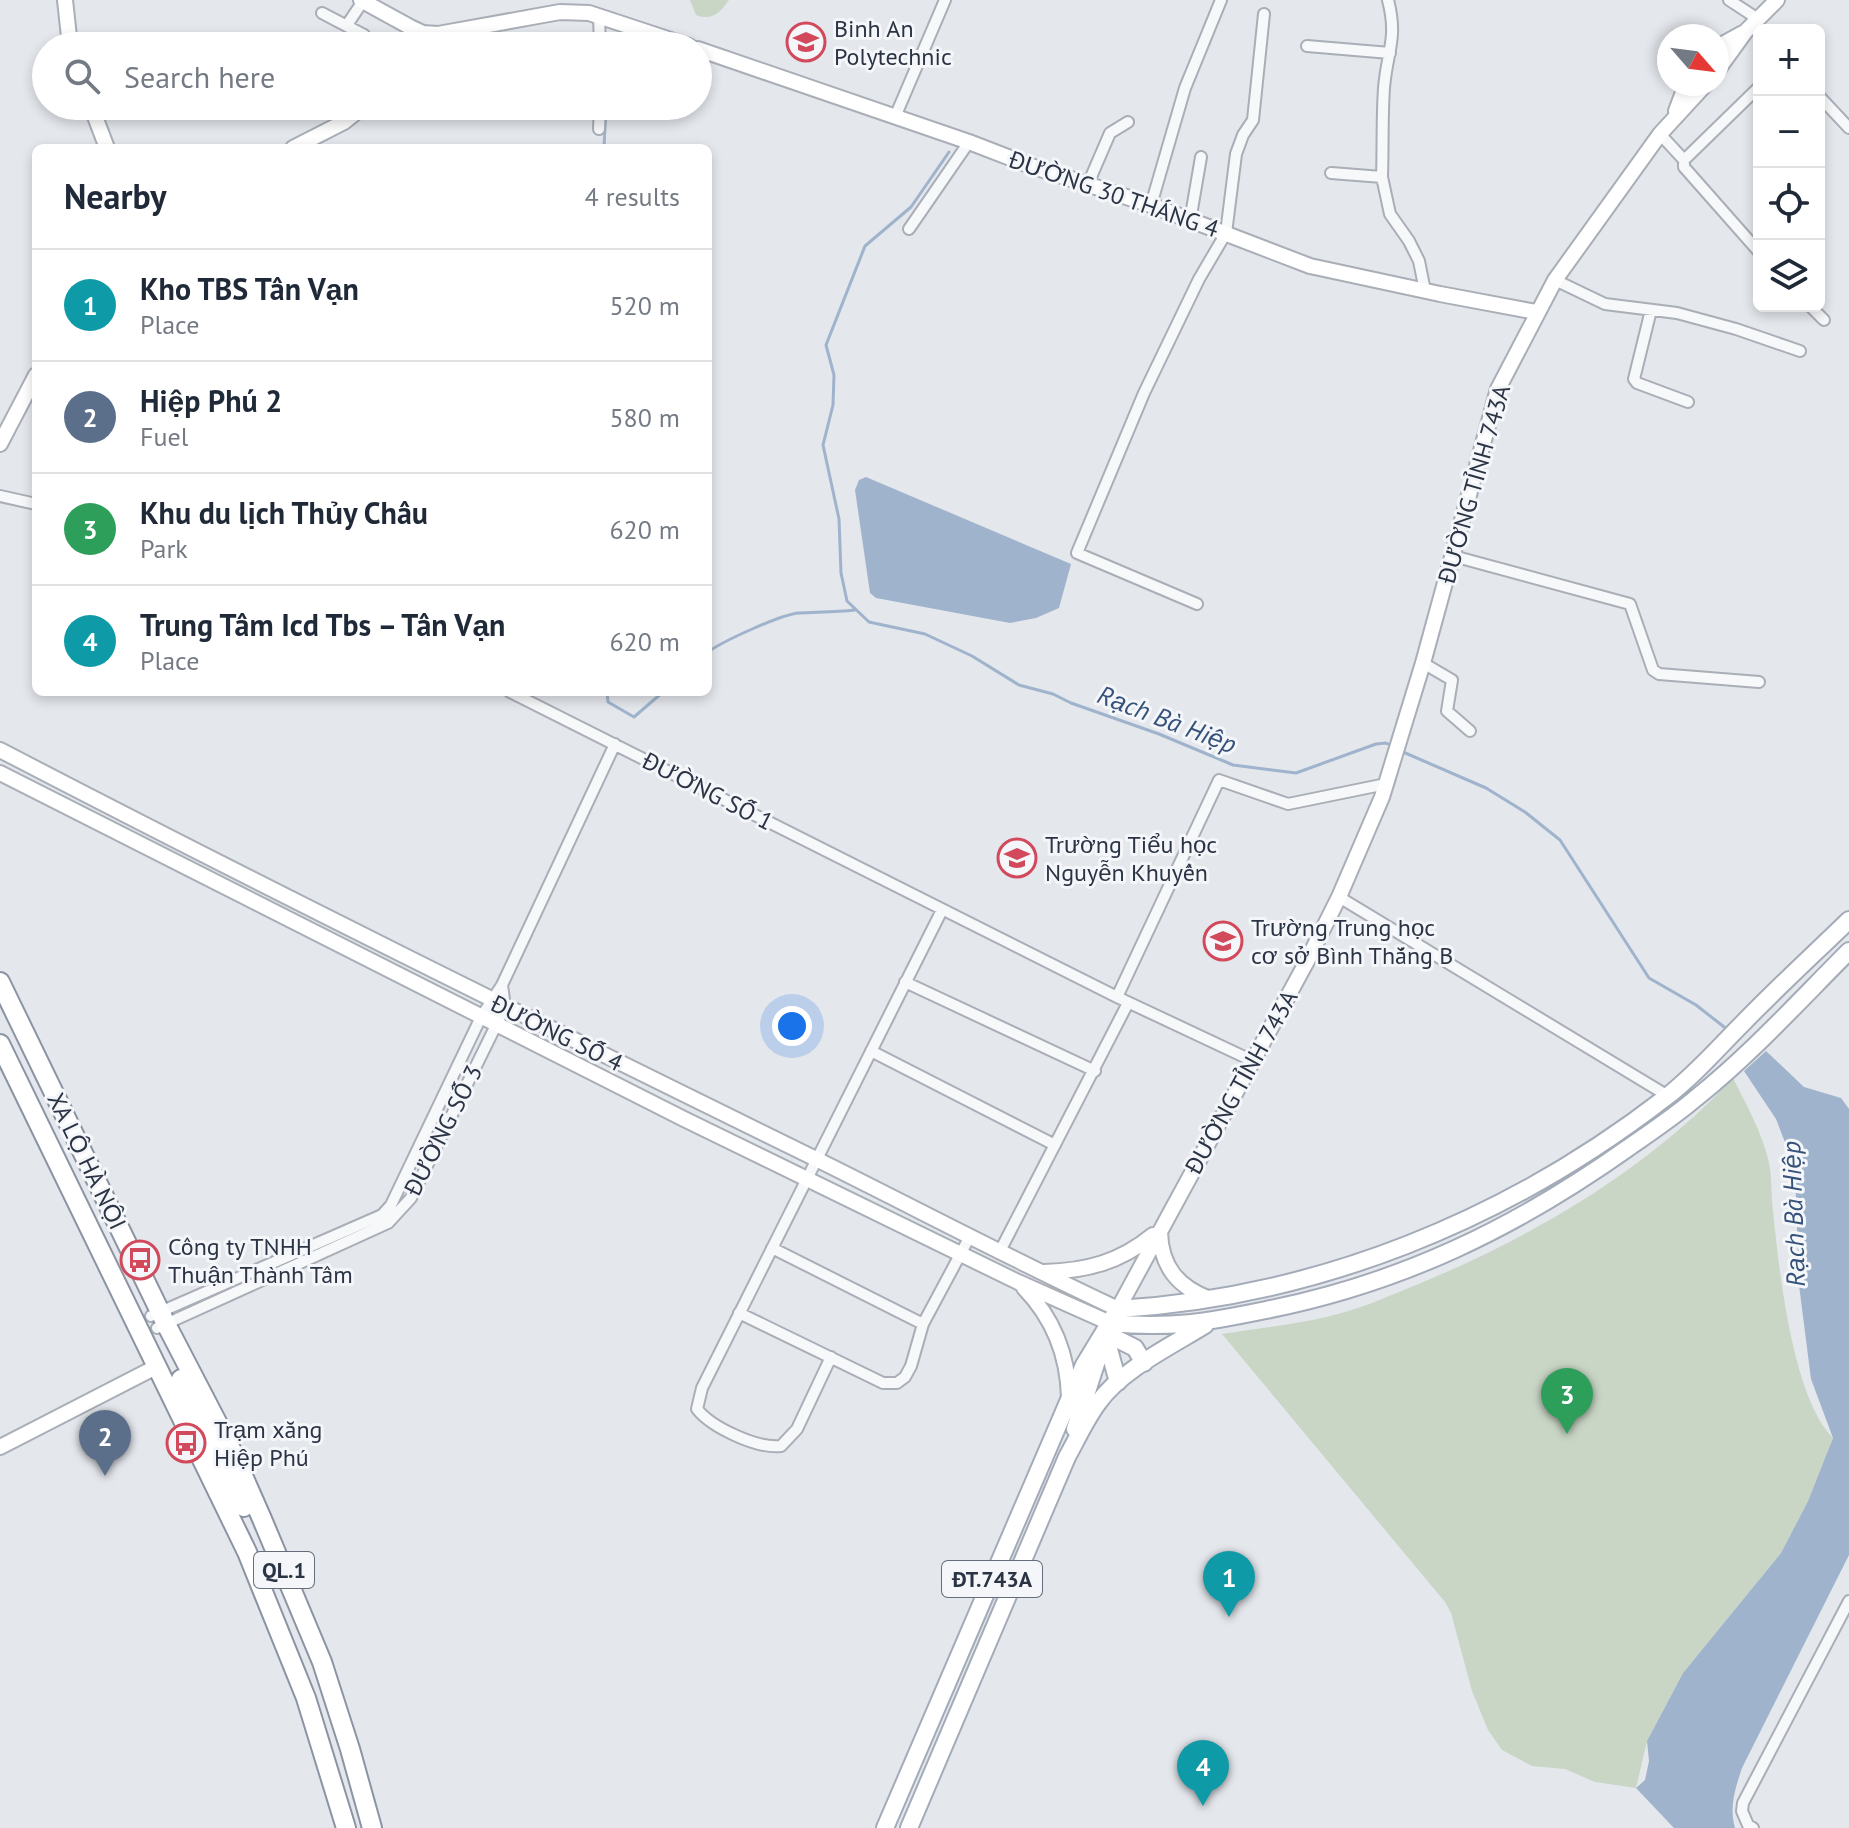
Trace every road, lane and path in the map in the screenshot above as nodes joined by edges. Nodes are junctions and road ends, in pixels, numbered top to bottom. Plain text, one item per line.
1 (65, 0) edge
2 (945, 0) edge
3 (1221, 0) edge
4 (1388, 0) edge
5 (1729, 0) edge
6 (1777, 0) edge
7 (362, 1) edge
8 (322, 13) dead end
9 (1264, 14) dead end
10 (599, 16) junction
11 (1756, 24) edge
12 (347, 25) junction
13 (1753, 25) edge
14 (1753, 27) edge
15 (1753, 27) edge
16 (68, 32) edge
17 (359, 32) edge
18 (421, 32) edge
19 (469, 32) edge
20 (600, 32) edge
21 (647, 32) edge
22 (1729, 41) edge
23 (1307, 46) dead end
24 (1390, 53) junction
25 (712, 54) edge
26 (1729, 56) edge
27 (1753, 93) edge
28 (1682, 96) edge
29 (1694, 96) edge
30 (1825, 102) edge
31 (895, 117) junction
32 (1674, 117) junction
33 (96, 120) edge
34 (346, 120) edge
35 (599, 120) edge
36 (1128, 122) dead end
37 (1849, 128) edge
38 (599, 129) dead end
39 (1660, 134) junction
40 (969, 142) junction
41 (105, 144) edge
42 (301, 144) edge
43 (1201, 157) dead end
44 (1684, 160) junction
45 (1331, 173) dead end
46 (1382, 177) junction
47 (1088, 184) junction
48 (1151, 205) junction
49 (1190, 221) junction
50 (909, 229) dead end
51 (1226, 233) junction
52 (1753, 245) edge
53 (1555, 280) junction
54 (1425, 291) junction
55 (1651, 310) junction
56 (1536, 312) junction
57 (1816, 312) edge
58 (1824, 320) dead end
59 (1800, 351) dead end
60 (32, 383) edge
61 (1688, 402) dead end
62 (0, 444) edge
63 (0, 496) edge
64 (32, 503) edge
65 (1453, 556) junction
66 (1197, 604) dead end
67 (1423, 663) junction
68 (1455, 665) dead end
69 (1452, 680) junction
70 (1759, 682) dead end
71 (518, 696) edge
72 (1470, 731) dead end
73 (615, 744) junction
74 (0, 750) edge
75 (0, 773) edge
76 (1386, 784) junction
77 (1339, 897) junction
78 (942, 910) junction
79 (1849, 920) edge
80 (1849, 951) edge
81 (0, 982) edge
82 (905, 982) junction
83 (502, 985) junction
84 (1117, 997) junction
85 (490, 1000) junction
86 (0, 1003) edge
87 (1128, 1003) junction
88 (505, 1007) junction
89 (481, 1017) junction
90 (497, 1025) junction
91 (0, 1044) edge
92 (871, 1051) junction
93 (1253, 1061) junction
94 (0, 1065) edge
95 (1095, 1071) junction
96 (1668, 1096) junction
97 (1055, 1145) junction
98 (816, 1160) junction
99 (806, 1179) junction
100 (396, 1208) junction
101 (1160, 1229) junction
102 (1445, 1230) junction
103 (969, 1238) junction
104 (772, 1248) junction
105 (1454, 1251) junction
106 (999, 1253) junction
107 (961, 1254) junction
108 (1040, 1273) junction
109 (1018, 1282) junction
110 (1211, 1299) junction
111 (739, 1313) junction
112 (159, 1320) junction
113 (1211, 1321) junction
114 (1111, 1322) junction
115 (923, 1324) junction
116 (831, 1357) junction
117 (1144, 1363) junction
118 (154, 1368) junction
119 (1118, 1382) junction
120 (1069, 1398) junction
121 (0, 1447) edge
122 (1067, 1457) junction
123 (214, 1485) junction
124 (1849, 1601) edge
125 (352, 1770) junction
126 (335, 1828) edge
127 (346, 1828) edge
128 (362, 1828) edge
129 (372, 1828) edge
130 (885, 1828) edge
131 (909, 1828) edge
132 (1753, 1828) edge

1 - 16 street
2 - 31 street
3 - 48 street
4 - 24 street
5 - 13 street
6 - 11 street
7 - 12 street
7 - 18 street
8 - 12 street
9 - 51 street
10 - 19 street
10 - 20 street
10 - 21 street
12 - 17 street
14 - 22 street
15 - 26 street
23 - 24 street
24 - 46 street
25 - 31 street, ĐƯỜNG 30 THÁNG 4
27 - 44 street
28 - 32 street, ĐƯỜNG TỈNH 743A / ĐT.743A
29 - 32 street, ĐƯỜNG TỈNH 743A / ĐT.743A
30 - 37 street
31 - 40 street, ĐƯỜNG 30 THÁNG 4
32 - 39 street, ĐƯỜNG TỈNH 743A / ĐT.743A
33 - 41 street
34 - 42 street
35 - 38 street
36 - 47 street
39 - 44 street
39 - 53 street, ĐƯỜNG TỈNH 743A / ĐT.743A
40 - 47 street, ĐƯỜNG 30 THÁNG 4
40 - 50 street
43 - 49 street
44 - 52 street
45 - 46 street
46 - 54 street
47 - 48 street, ĐƯỜNG 30 THÁNG 4
48 - 49 street, ĐƯỜNG 30 THÁNG 4
49 - 51 street, ĐƯỜNG 30 THÁNG 4
51 - 54 street, ĐƯỜNG 30 THÁNG 4
51 - 66 street
53 - 55 street
53 - 56 street, ĐƯỜNG TỈNH 743A / ĐT.743A
54 - 56 street, ĐƯỜNG 30 THÁNG 4
55 - 59 street
55 - 61 street
56 - 65 street, ĐƯỜNG TỈNH 743A / ĐT.743A
57 - 58 street
60 - 62 street
63 - 64 street
65 - 67 street, ĐƯỜNG TỈNH 743A / ĐT.743A
65 - 70 street
67 - 69 street
67 - 76 street, ĐƯỜNG TỈNH 743A / ĐT.743A
68 - 69 street
69 - 72 street
71 - 73 street, ĐƯỜNG SỐ 1
73 - 78 street, ĐƯỜNG SỐ 1
73 - 83 street, ĐƯỜNG SỐ 3
74 - 85 street, ĐƯỜNG SỐ 4
75 - 89 street, ĐƯỜNG SỐ 4
76 - 77 street, ĐƯỜNG TỈNH 743A / ĐT.743A
76 - 84 street
77 - 93 street, ĐƯỜNG TỈNH 743A / ĐT.743A
77 - 96 street
78 - 82 street
78 - 84 street, ĐƯỜNG SỐ 1
79 - 96 main road
80 - 105 main road
81 - 112 highway, XA LỘ HÀ NỘI / QL.1
82 - 92 street
82 - 95 street
83 - 85 street, ĐƯỜNG SỐ 3
83 - 88 street
84 - 87 street, ĐƯỜNG SỐ 1
85 - 88 street, ĐƯỜNG SỐ 4
85 - 89 street, ĐƯỜNG SỐ 3
86 - 112 highway, XA LỘ HÀ NỘI / QL.1
87 - 93 street, ĐƯỜNG SỐ 1
87 - 95 street
88 - 90 street, ĐƯỜNG SỐ 3
88 - 98 street, ĐƯỜNG SỐ 4
89 - 90 street, ĐƯỜNG SỐ 4
89 - 100 street, ĐƯỜNG SỐ 3
90 - 99 street, ĐƯỜNG SỐ 4
90 - 100 street, ĐƯỜNG SỐ 3
91 - 118 highway, XA LỘ HÀ NỘI / QL.1
92 - 97 street
92 - 98 street
93 - 101 street, ĐƯỜNG TỈNH 743A / ĐT.743A
94 - 118 highway, XA LỘ HÀ NỘI / QL.1
95 - 97 street
96 - 102 main road
97 - 106 street
98 - 99 street
98 - 103 street, ĐƯỜNG SỐ 4
99 - 104 street
99 - 107 street, ĐƯỜNG SỐ 4
100 - 112 street, ĐƯỜNG SỐ 3
101 - 108 street
101 - 110 street
101 - 114 street, ĐƯỜNG TỈNH 743A / ĐT.743A
102 - 105 main road
102 - 110 main road
103 - 106 street, ĐƯỜNG SỐ 4
103 - 107 street
104 - 111 street
104 - 115 street
105 - 113 main road
106 - 108 street, ĐƯỜNG SỐ 4
107 - 109 street, ĐƯỜNG SỐ 4
107 - 115 street
108 - 114 street, ĐƯỜNG SỐ 4
109 - 114 street, ĐƯỜNG SỐ 4
109 - 120 street
110 - 114 main road
111 - 116 street
111 - 116 street
112 - 125 highway, XA LỘ HÀ NỘI / QL.1
113 - 114 main road
113 - 117 main road
114 - 117 main road
114 - 119 main road
114 - 120 main road, ĐT.743A
114 - 122 main road, ĐƯỜNG TỈNH 743A / ĐT.743A
115 - 116 street
117 - 119 main road
118 - 121 street
118 - 123 highway, XA LỘ HÀ NỘI / QL.1
119 - 122 main road
120 - 130 main road, ĐT.743A
122 - 131 main road, ĐT.743A
123 - 126 highway, XA LỘ HÀ NỘI / QL.1
123 - 127 highway, XA LỘ HÀ NỘI / QL.1
124 - 132 street
125 - 128 highway, XA LỘ HÀ NỘI / QL.1
125 - 129 highway, XA LỘ HÀ NỘI / QL.1

